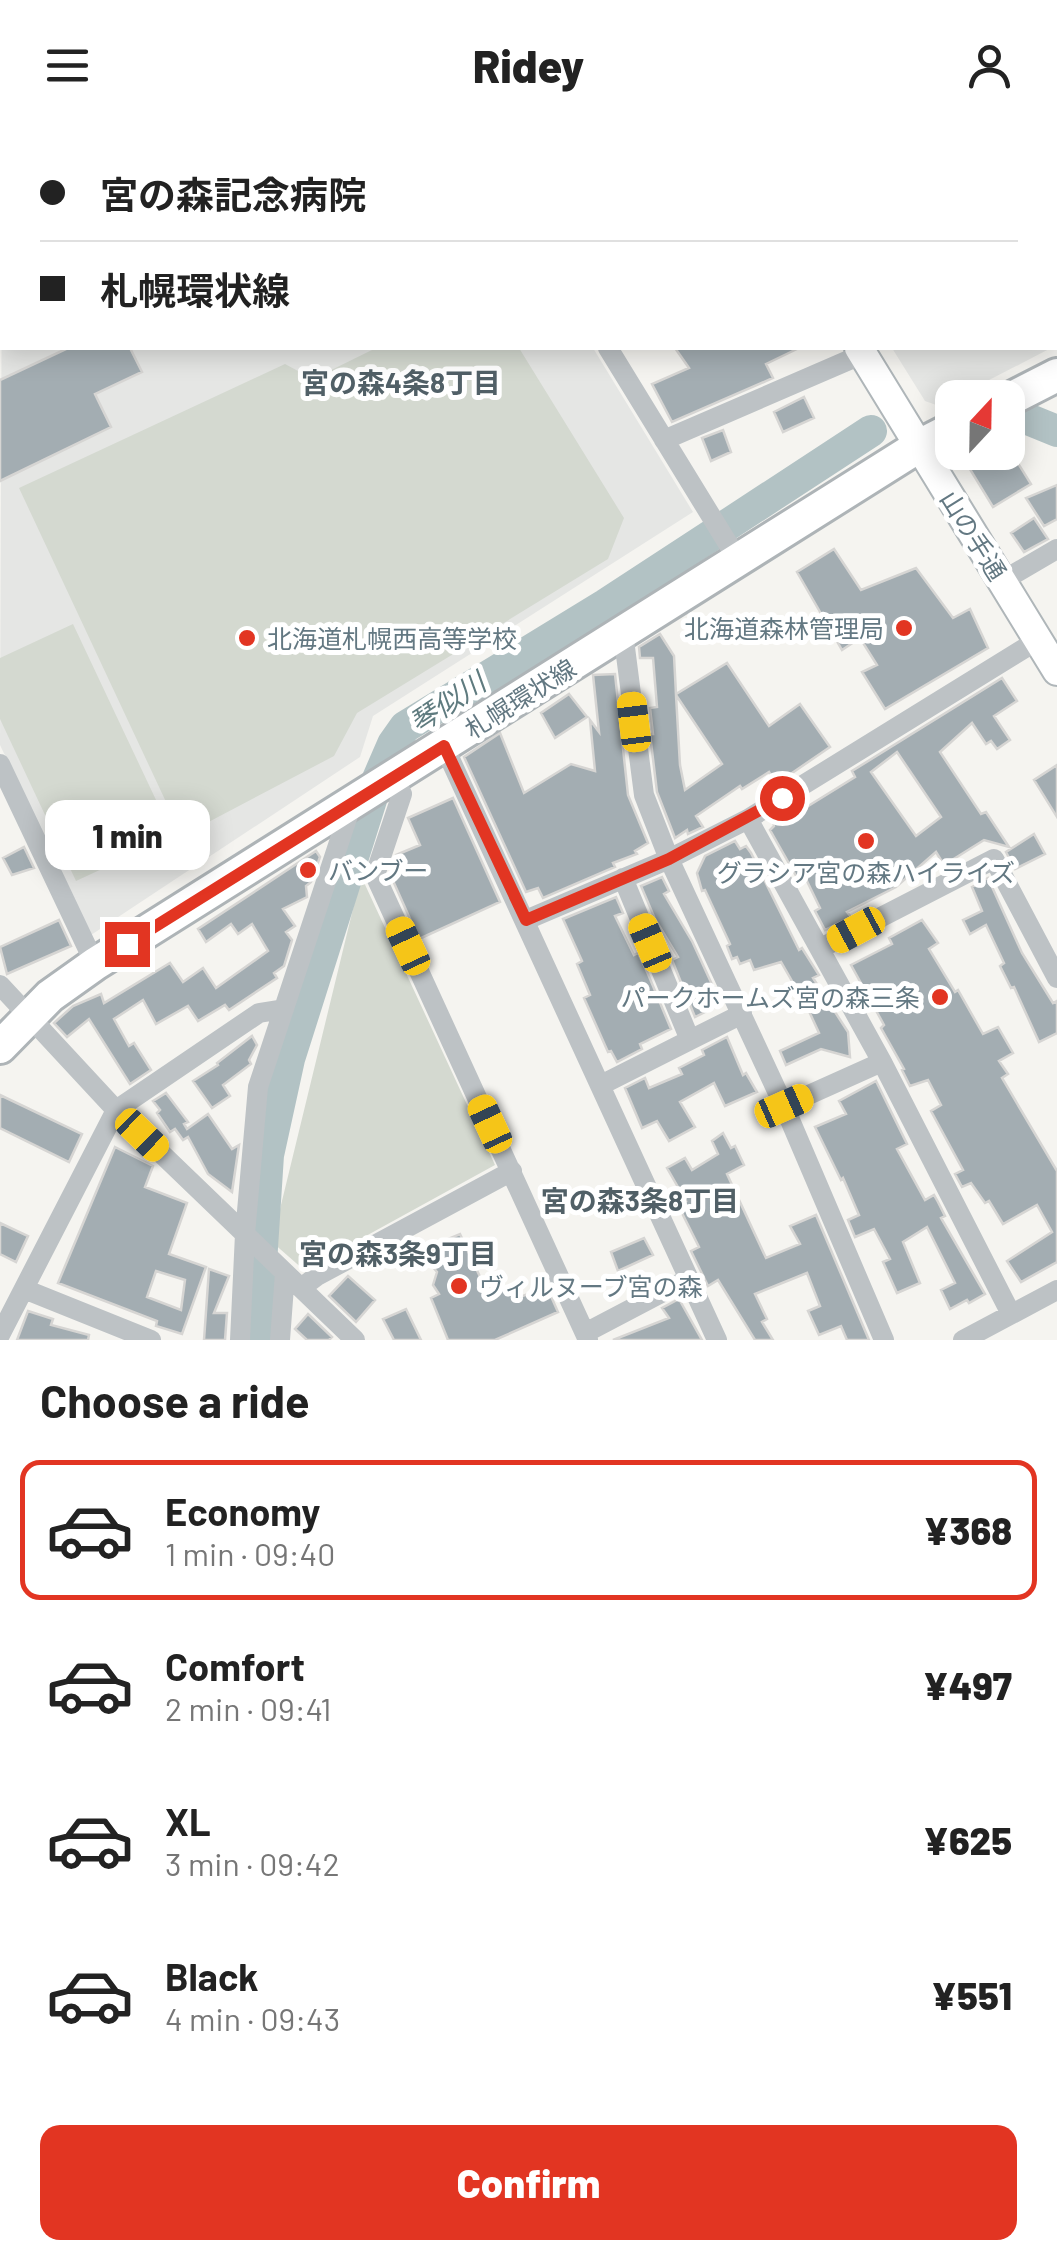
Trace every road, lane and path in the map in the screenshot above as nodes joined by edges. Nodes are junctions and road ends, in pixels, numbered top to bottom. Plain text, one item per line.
1 (609, 350) edge
2 (861, 351) edge
3 (1057, 374) edge
4 (1025, 391) edge
5 (935, 438) edge
6 (664, 440) junction
7 (920, 446) junction
8 (727, 542) junction
9 (1057, 550) edge
10 (1002, 580) junction
11 (623, 632) junction
12 (1038, 640) junction
13 (1057, 671) edge
14 (444, 746) junction
15 (0, 764) edge
16 (392, 778) junction
17 (355, 801) junction
18 (748, 818) junction
19 (669, 859) junction
20 (623, 878) junction
21 (526, 920) junction
22 (821, 948) junction
23 (95, 964) junction
24 (1057, 978) edge
25 (0, 985) edge
26 (284, 1009) junction
27 (742, 1014) junction
28 (28, 1016) junction
29 (690, 1040) junction
30 (0, 1048) edge
31 (882, 1062) junction
32 (601, 1085) junction
33 (784, 1106) junction
34 (116, 1110) junction
35 (512, 1171) junction
36 (250, 1239) junction
37 (280, 1268) junction
38 (688, 1279) junction
39 (301, 1288) junction
40 (24, 1289) junction
41 (1057, 1290) edge
42 (1011, 1314) junction
43 (0, 1335) edge
44 (127, 1335) edge
45 (586, 1337) edge
46 (151, 1340) edge
47 (240, 1340) edge
48 (280, 1340) edge
49 (354, 1340) edge
50 (717, 1340) edge
51 (884, 1340) edge
52 (963, 1340) edge

1 - 6 street
2 - 6 street
2 - 7 main road, 山の手通
3 - 4 main road
5 - 7 main road, 札幌環状線
6 - 8 street
7 - 8 main road, 札幌環状線
7 - 10 main road, 山の手通
8 - 11 main road, 札幌環状線
9 - 10 street
10 - 12 main road, 山の手通
11 - 14 main road, 札幌環状線
11 - 19 street
12 - 13 main road, 山の手通
12 - 18 street
14 - 16 main road, 札幌環状線
14 - 21 street
15 - 23 street
16 - 17 main road, 札幌環状線
16 - 35 street
17 - 23 main road, 札幌環状線
17 - 26 street
18 - 19 street
18 - 22 street
19 - 20 street
19 - 27 street
20 - 21 street
20 - 29 street
21 - 32 street
22 - 24 street
22 - 31 street
23 - 28 main road, 札幌環状線
25 - 28 street
26 - 34 street
26 - 36 street
27 - 29 street
27 - 33 street
28 - 30 main road, 札幌環状線
28 - 34 street
29 - 32 street
31 - 33 street
31 - 42 street
32 - 38 street
33 - 51 street
34 - 36 street
34 - 40 street
35 - 39 street
35 - 45 street
36 - 37 street
36 - 47 street
37 - 39 street
37 - 48 street
38 - 45 street
38 - 50 street
39 - 49 street
40 - 43 street
40 - 44 street
41 - 42 street
42 - 52 street
44 - 46 street

